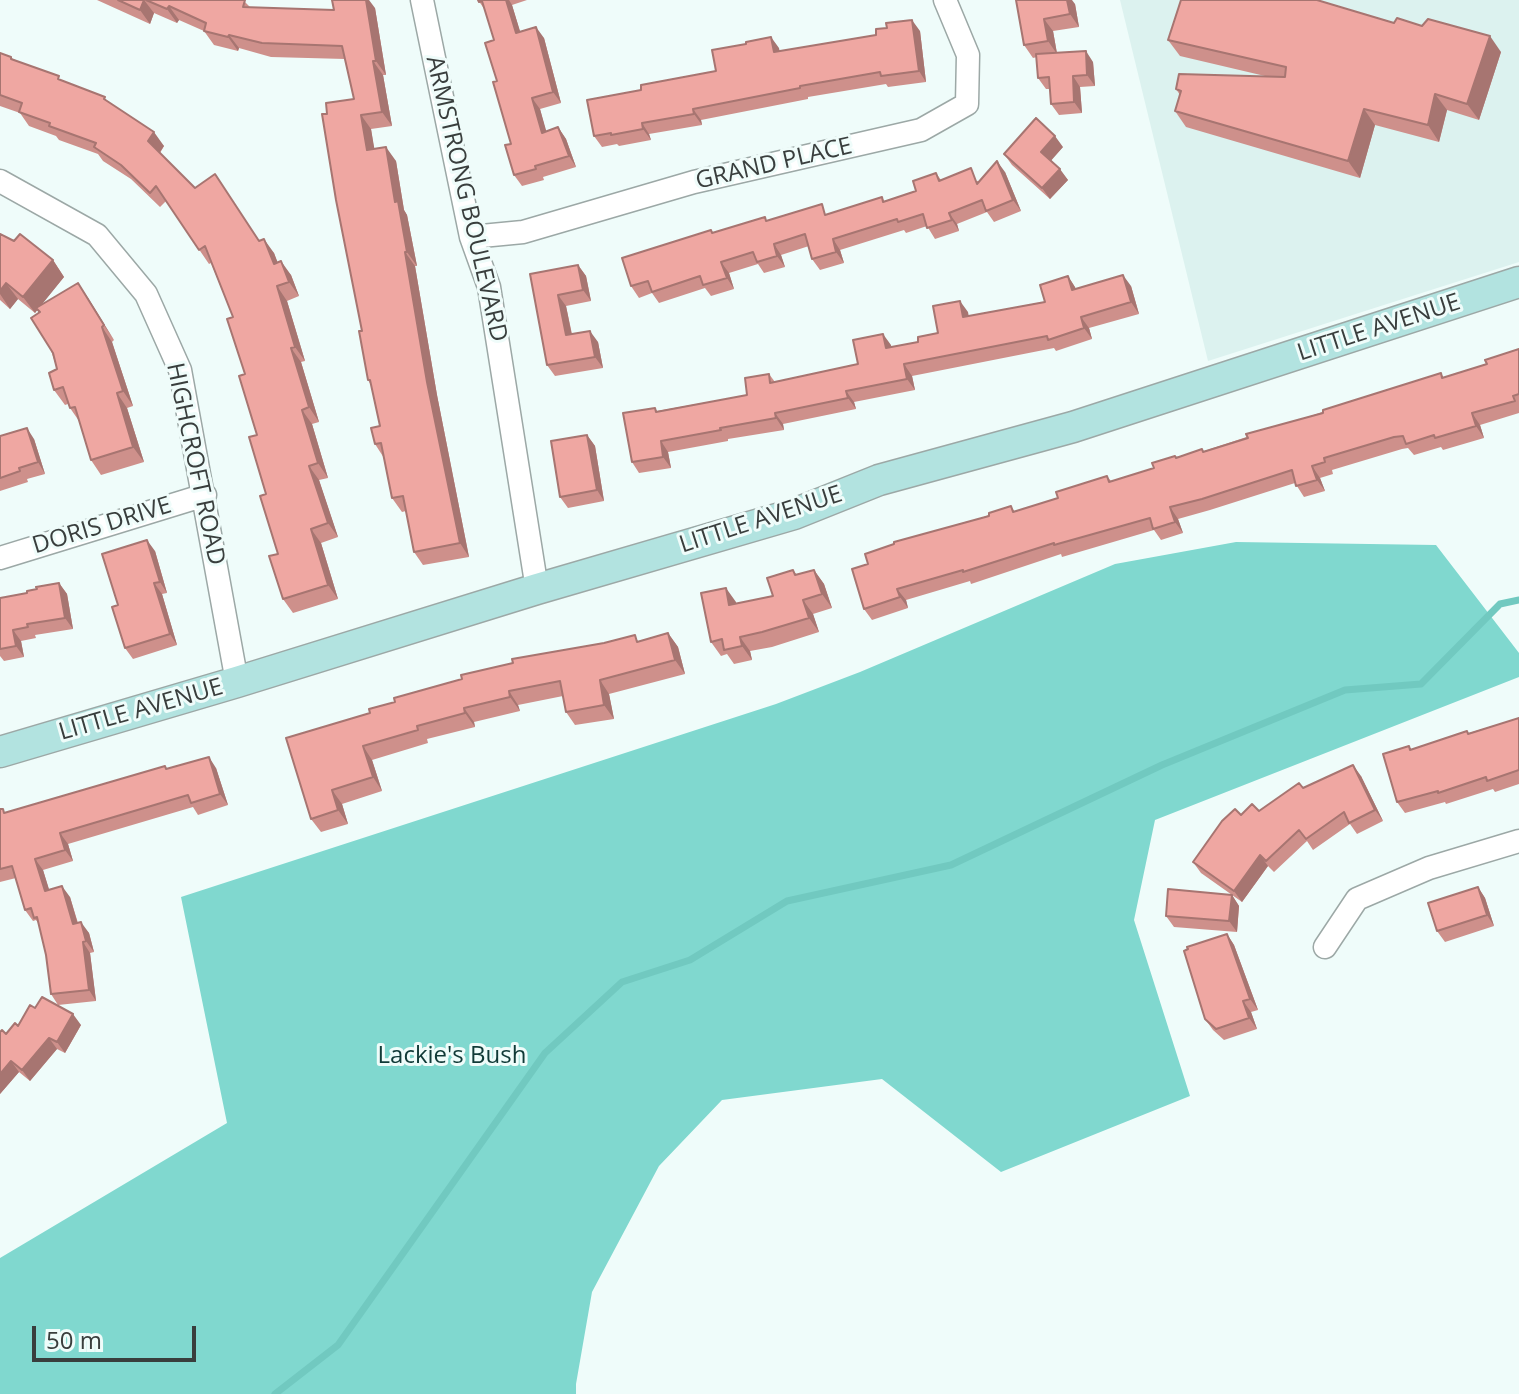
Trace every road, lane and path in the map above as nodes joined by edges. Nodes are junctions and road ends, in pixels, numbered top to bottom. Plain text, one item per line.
1 (422, 0) edge
2 (945, 0) edge
3 (0, 181) edge
4 (471, 237) junction
5 (1519, 282) edge
6 (205, 495) junction
7 (0, 558) edge
8 (537, 589) junction
9 (237, 682) junction
10 (0, 752) edge
11 (1519, 841) edge
12 (1325, 947) dead end

1 - 4 street, ARMSTRONG BOULEVARD
2 - 4 street, GRAND PLACE
3 - 6 street, HIGHCROFT ROAD
4 - 8 street, ARMSTRONG BOULEVARD
5 - 8 street, LITTLE AVENUE
6 - 7 street, DORIS DRIVE
6 - 9 street, HIGHCROFT ROAD
8 - 9 street, LITTLE AVENUE
9 - 10 street, LITTLE AVENUE
11 - 12 street

